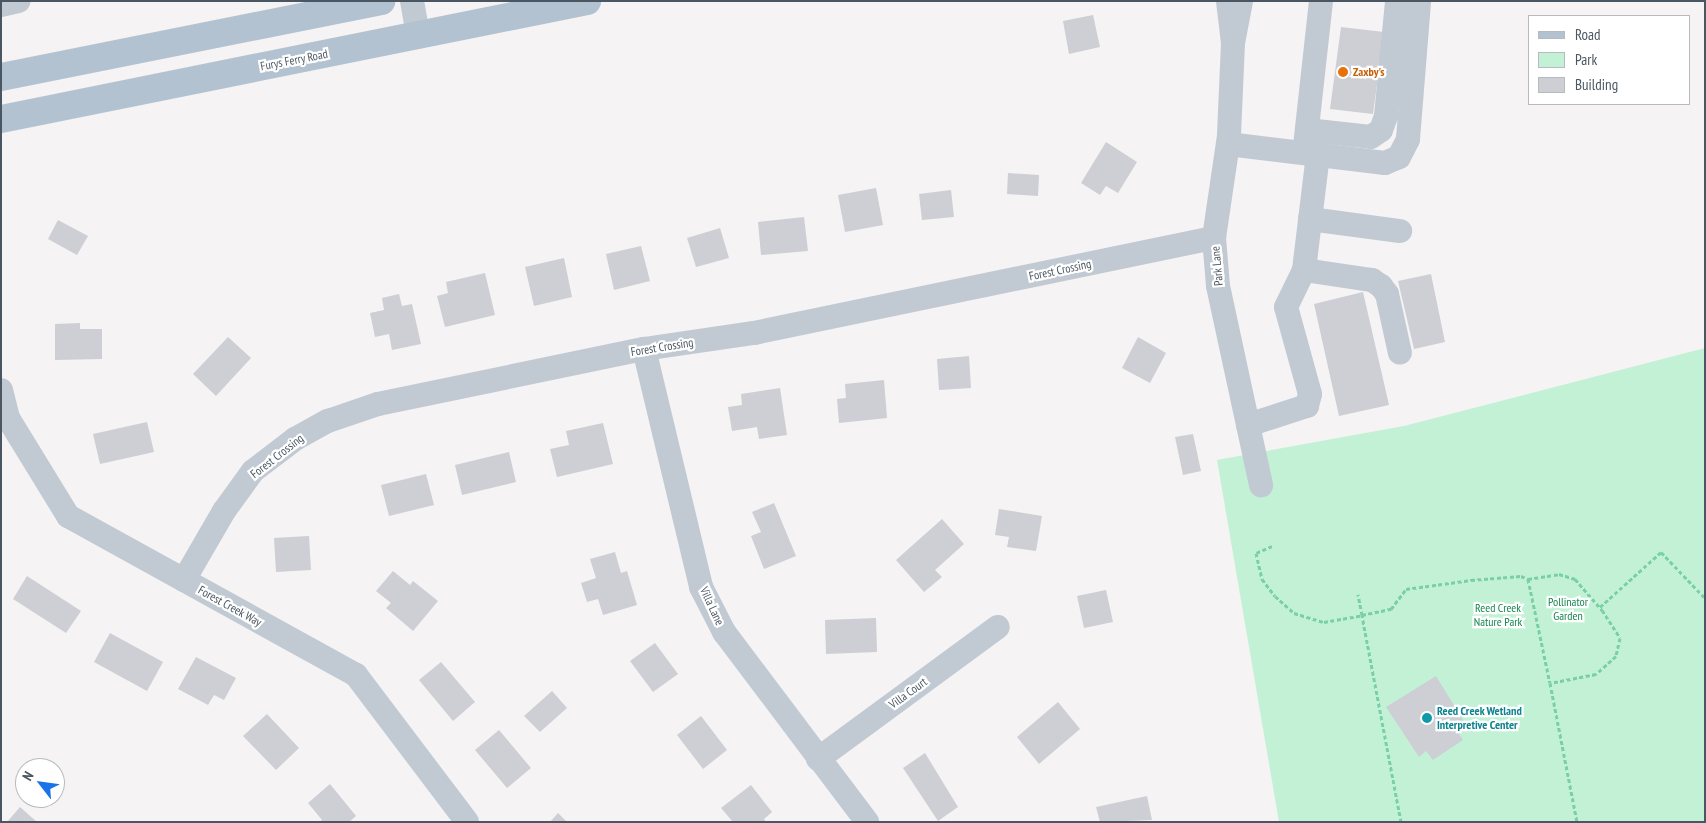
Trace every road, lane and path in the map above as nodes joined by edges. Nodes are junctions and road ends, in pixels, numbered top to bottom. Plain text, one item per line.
1 (19, 1) edge
2 (381, 1) edge
3 (412, 1) edge
4 (587, 1) edge
5 (1228, 1) edge
6 (1241, 1) edge
7 (1321, 1) edge
8 (1397, 1) edge
9 (1418, 1) edge
10 (1, 5) edge
11 (418, 36) junction
12 (1234, 43) junction
13 (1, 77) edge
14 (1, 119) edge
15 (1307, 130) junction
16 (1228, 144) junction
17 (1311, 154) junction
18 (1310, 219) junction
19 (1400, 231) dead end
20 (1214, 238) junction
21 (1304, 270) junction
22 (644, 350) junction
23 (1400, 353) dead end
24 (1, 390) edge
25 (1248, 425) junction
26 (1261, 485) dead end
27 (1272, 546) dead end
28 (184, 580) junction
29 (1528, 580) junction
30 (1358, 594) dead end
31 (1705, 598) edge
32 (1600, 607) junction
33 (1362, 615) junction
34 (998, 627) dead end
35 (1550, 683) junction
36 (818, 758) junction
37 (467, 822) edge
38 (867, 822) edge
39 (1401, 822) edge
40 (1578, 822) edge

1 - 10 street
2 - 13 main road
3 - 11 street
4 - 11 main road, Furys Ferry Road
5 - 12 street, Park Lane
6 - 12 street, Park Lane
7 - 15 street
8 - 15 street
9 - 17 street
11 - 14 main road, Furys Ferry Road
12 - 16 street, Park Lane
15 - 17 street
16 - 17 street
16 - 20 street, Park Lane
17 - 18 street
18 - 19 street
18 - 21 street
20 - 22 street, Forest Crossing
20 - 25 street, Park Lane
21 - 23 street
21 - 25 street
22 - 28 street, Forest Crossing
22 - 36 street, Villa Lane
24 - 28 street, Forest Creek Way
25 - 26 street, Park Lane
27 - 33 path
28 - 37 street, Forest Creek Way
29 - 32 path
29 - 33 path
29 - 35 path
30 - 33 path
31 - 32 path
32 - 35 path
33 - 39 path
34 - 36 street, Villa Court
35 - 40 path
36 - 38 street, Villa Lane

